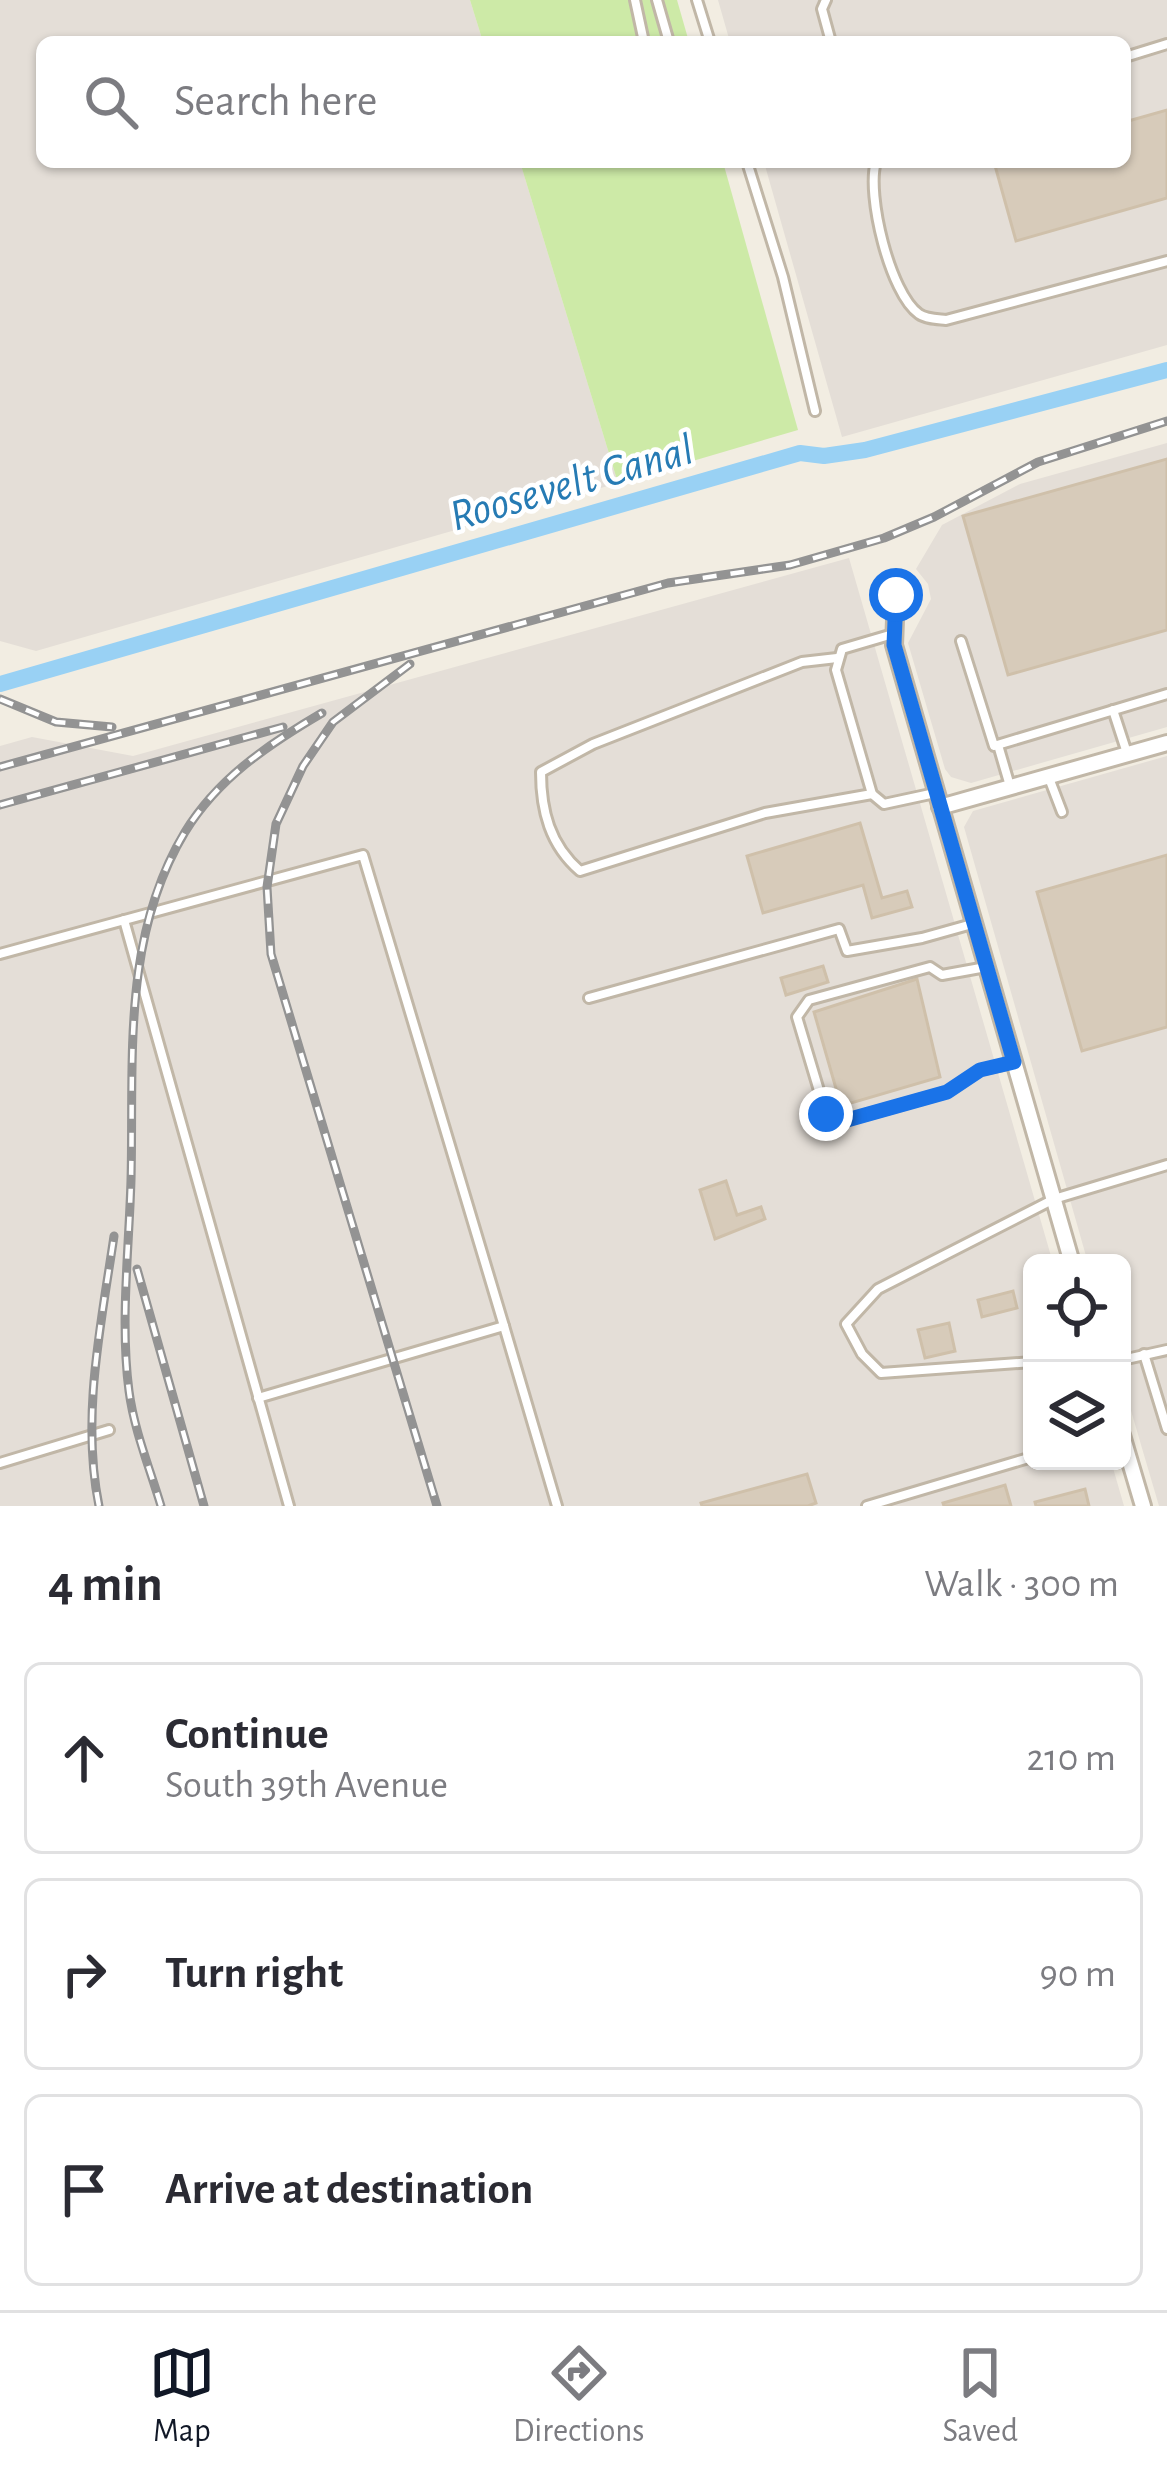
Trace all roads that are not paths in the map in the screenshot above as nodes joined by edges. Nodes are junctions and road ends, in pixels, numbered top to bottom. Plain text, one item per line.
1 (635, 0) edge
2 (657, 0) edge
3 (697, 0) edge
4 (826, 0) edge
5 (643, 36) edge
6 (667, 36) edge
7 (708, 36) edge
8 (829, 36) edge
9 (1167, 44) edge
10 (1131, 55) edge
11 (749, 168) edge
12 (869, 168) edge
13 (874, 168) edge
14 (872, 177) junction
15 (1167, 261) edge
16 (815, 411) dead end
17 (896, 595) dead end
18 (895, 634) junction
19 (961, 641) dead end
20 (837, 658) junction
21 (1167, 694) edge
22 (1113, 710) junction
23 (1167, 743) edge
24 (998, 745) junction
25 (1127, 754) junction
26 (1049, 776) junction
27 (1010, 787) junction
28 (872, 794) junction
29 (938, 800) junction
30 (1063, 812) dead end
31 (124, 920) junction
32 (974, 923) junction
33 (0, 955) edge
34 (986, 967) junction
35 (589, 998) dead end
36 (1014, 1062) junction
37 (1167, 1165) edge
38 (1054, 1199) junction
39 (1069, 1254) edge
40 (504, 1326) junction
41 (1167, 1350) edge
42 (1144, 1354) junction
43 (1131, 1358) edge
44 (1023, 1363) edge
45 (258, 1398) junction
46 (109, 1430) dead end
47 (1167, 1430) edge
48 (1023, 1460) edge
49 (0, 1463) edge
50 (1131, 1467) edge
51 (289, 1506) edge
52 (557, 1506) edge
53 (867, 1506) edge
54 (1142, 1506) edge

1 - 5 lane
2 - 6 lane
3 - 7 lane
4 - 8 lane
9 - 10 lane
11 - 16 lane
12 - 14 lane
13 - 14 lane
14 - 15 lane
17 - 18 street
18 - 20 lane
18 - 29 street
19 - 24 lane
20 - 28 lane
20 - 28 lane
21 - 22 lane
22 - 24 lane
22 - 25 lane
23 - 25 street
24 - 27 lane
25 - 26 street
26 - 27 street
26 - 30 lane
27 - 29 street
28 - 29 lane
29 - 32 street
31 - 33 lane
31 - 40 lane
31 - 45 lane
32 - 34 street
32 - 35 lane
34 - 36 street
34 - 36 lane
36 - 38 street
37 - 38 lane
38 - 39 street
38 - 44 lane
40 - 45 lane
40 - 52 lane
41 - 42 lane
42 - 43 lane
42 - 47 lane
45 - 51 lane
46 - 49 lane
48 - 53 lane
50 - 54 street

